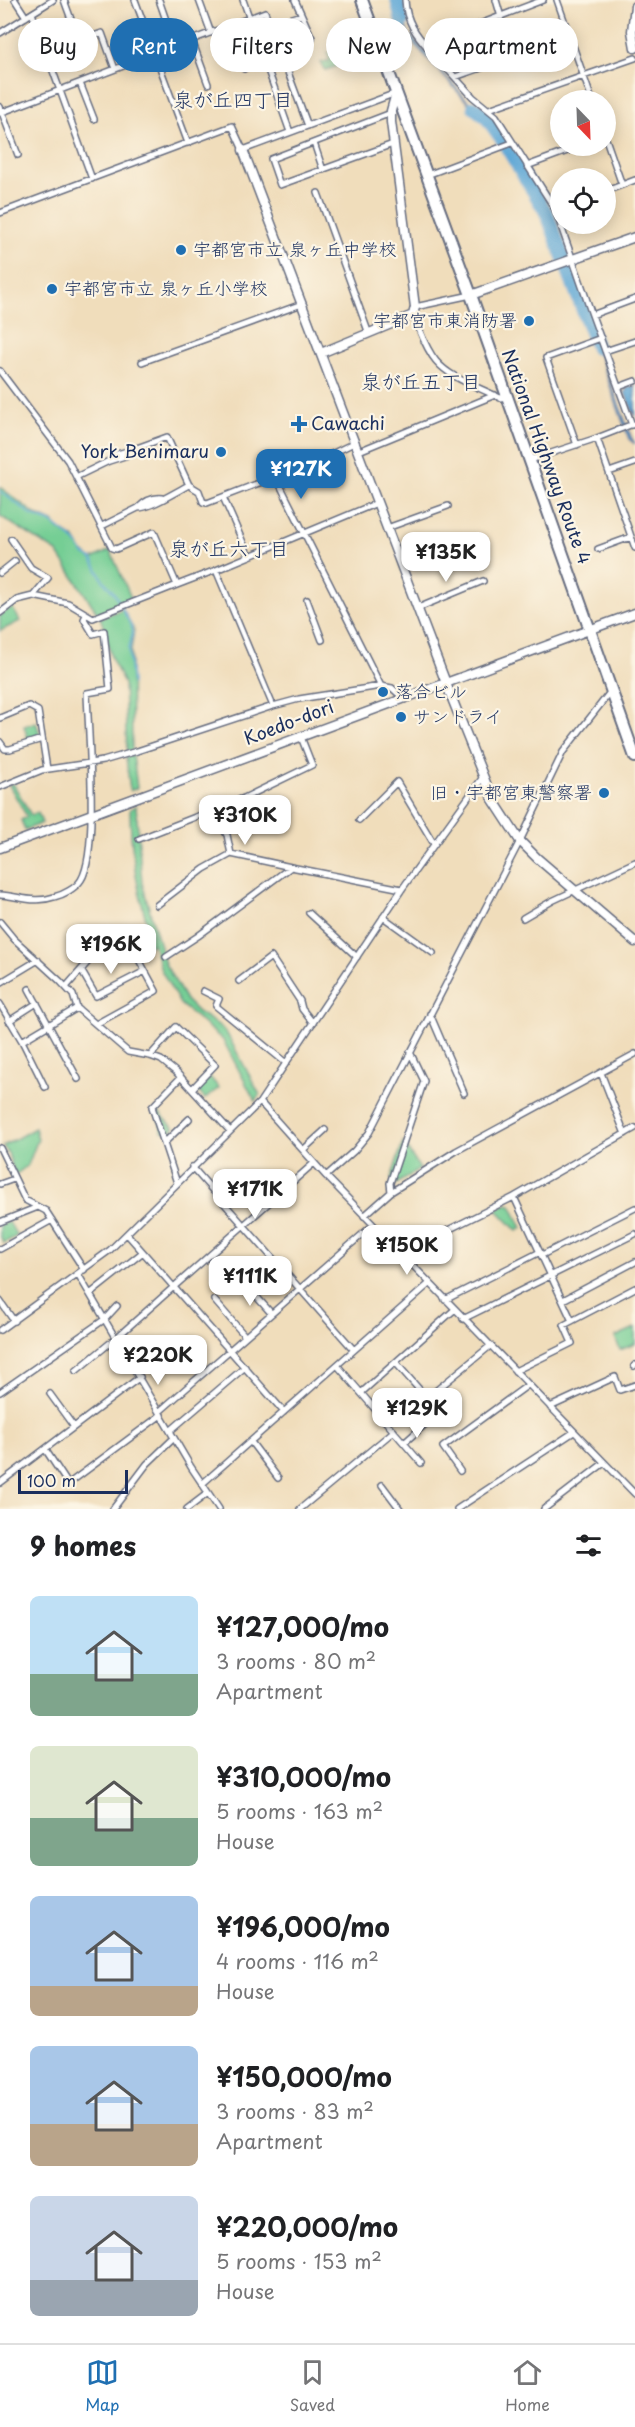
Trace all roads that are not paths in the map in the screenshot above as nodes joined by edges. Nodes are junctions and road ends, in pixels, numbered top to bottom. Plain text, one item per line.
1 (15, 0) edge
2 (53, 0) edge
3 (64, 0) edge
4 (135, 0) edge
5 (159, 0) edge
6 (199, 0) edge
7 (243, 0) edge
8 (295, 0) edge
9 (362, 0) edge
10 (405, 0) edge
11 (496, 0) edge
12 (543, 0) edge
13 (557, 0) edge
14 (635, 6) edge
15 (29, 15) junction
16 (302, 15) junction
17 (501, 17) joint
18 (142, 18) edge
19 (165, 18) edge
20 (250, 18) joint
21 (267, 18) edge
22 (292, 18) edge
23 (303, 18) edge
24 (563, 18) edge
25 (210, 30) edge
26 (0, 33) edge
27 (424, 43) edge
28 (635, 48) edge
29 (110, 55) edge
30 (198, 56) edge
31 (635, 58) edge
32 (578, 59) edge
33 (110, 71) edge
34 (162, 72) edge
35 (269, 72) edge
36 (288, 72) edge
37 (450, 72) edge
38 (469, 72) edge
39 (584, 76) junction
40 (455, 77) junction
41 (80, 82) junction
42 (208, 84) dead end
43 (60, 90) junction
44 (589, 90) edge
45 (396, 93) junction
46 (489, 110) junction
47 (1, 111) edge
48 (391, 114) junction
49 (94, 119) dead end
50 (308, 126) junction
51 (290, 132) junction
52 (188, 143) junction
53 (314, 143) junction
54 (512, 143) junction
55 (393, 144) junction
56 (243, 150) junction
57 (18, 155) dead end
58 (554, 156) edge
59 (612, 156) edge
60 (527, 166) junction
61 (323, 170) junction
62 (427, 175) junction
63 (92, 179) junction
64 (635, 180) edge
65 (622, 185) junction
66 (616, 187) edge
67 (318, 193) dead end
68 (550, 197) edge
69 (0, 213) edge
70 (565, 234) edge
71 (635, 237) edge
72 (572, 259) junction
73 (471, 295) junction
74 (635, 299) edge
75 (302, 304) junction
76 (414, 311) junction
77 (592, 315) junction
78 (369, 334) junction
79 (601, 338) junction
80 (635, 341) edge
81 (605, 351) junction
82 (321, 353) junction
83 (142, 362) dead end
84 (1, 373) edge
85 (635, 381) edge
86 (619, 387) junction
87 (495, 395) junction
88 (507, 398) junction
89 (634, 424) edge
90 (597, 438) junction
91 (356, 442) junction
92 (577, 445) junction
93 (359, 451) junction
94 (529, 460) junction
95 (635, 463) edge
96 (609, 472) junction
97 (78, 477) junction
98 (276, 477) junction
99 (189, 485) junction
100 (224, 497) junction
101 (377, 503) junction
102 (448, 506) dead end
103 (635, 522) edge
104 (627, 525) junction
105 (102, 526) junction
106 (387, 528) junction
107 (305, 534) junction
108 (631, 537) junction
109 (11, 539) dead end
110 (635, 548) edge
111 (598, 549) dead end
112 (249, 556) junction
113 (15, 561) dead end
114 (216, 570) junction
115 (0, 573) edge
116 (483, 581) dead end
117 (177, 585) junction
118 (33, 596) junction
119 (307, 600) dead end
120 (418, 608) junction
121 (0, 613) edge
122 (635, 613) edge
123 (86, 615) junction
124 (589, 629) junction
125 (322, 640) dead end
126 (446, 682) junction
127 (381, 686) junction
128 (611, 691) junction
129 (403, 698) junction
130 (273, 706) junction
131 (0, 718) edge
132 (301, 737) junction
133 (42, 739) junction
134 (0, 742) edge
135 (635, 757) edge
136 (89, 763) junction
137 (47, 769) junction
138 (483, 777) junction
139 (0, 787) edge
140 (213, 810) junction
141 (92, 814) junction
142 (359, 820) dead end
143 (139, 839) dead end
144 (520, 841) junction
145 (434, 844) junction
146 (0, 848) edge
147 (231, 854) junction
148 (635, 862) edge
149 (291, 867) junction
150 (402, 889) junction
151 (574, 890) junction
152 (0, 895) edge
153 (157, 905) dead end
154 (309, 913) dead end
155 (383, 917) junction
156 (523, 918) dead end
157 (0, 922) edge
158 (635, 942) edge
159 (433, 953) dead end
160 (166, 957) dead end
161 (357, 957) junction
162 (38, 960) junction
163 (81, 970) junction
164 (145, 971) junction
165 (239, 981) dead end
166 (0, 983) edge
167 (66, 987) junction
168 (28, 989) dead end
169 (203, 992) dead end
170 (37, 1003) junction
171 (0, 1004) edge
172 (77, 1008) junction
173 (430, 1014) junction
174 (9, 1021) junction
175 (313, 1023) junction
176 (96, 1024) junction
177 (50, 1025) junction
178 (22, 1041) junction
179 (410, 1052) junction
180 (635, 1054) edge
181 (150, 1056) junction
182 (286, 1063) junction
183 (602, 1073) junction
184 (181, 1077) junction
185 (78, 1079) dead end
186 (45, 1087) dead end
187 (192, 1089) junction
188 (464, 1093) dead end
189 (260, 1102) junction
190 (189, 1119) dead end
191 (635, 1128) edge
192 (325, 1130) dead end
193 (230, 1131) junction
194 (625, 1134) junction
195 (164, 1143) junction
196 (0, 1148) edge
197 (303, 1150) junction
198 (314, 1163) junction
199 (192, 1167) junction
200 (326, 1176) junction
201 (14, 1179) junction
202 (177, 1183) junction
203 (0, 1184) edge
204 (391, 1192) junction
205 (514, 1197) junction
206 (38, 1207) junction
207 (635, 1208) edge
208 (364, 1216) junction
209 (52, 1220) junction
210 (0, 1222) edge
211 (244, 1225) junction
212 (373, 1225) junction
213 (127, 1234) junction
214 (635, 1234) edge
215 (0, 1249) edge
216 (143, 1252) junction
217 (402, 1253) junction
218 (541, 1254) junction
219 (635, 1262) edge
220 (81, 1272) junction
221 (552, 1277) junction
222 (430, 1283) junction
223 (173, 1286) junction
224 (247, 1286) dead end
225 (300, 1288) junction
226 (635, 1288) edge
227 (90, 1294) junction
228 (214, 1300) dead end
229 (445, 1300) junction
230 (563, 1300) junction
231 (0, 1301) edge
232 (117, 1306) dead end
233 (454, 1310) junction
234 (271, 1313) junction
235 (105, 1318) junction
236 (463, 1319) junction
237 (14, 1321) junction
238 (572, 1321) junction
239 (0, 1330) edge
240 (245, 1336) junction
241 (116, 1338) junction
242 (490, 1346) junction
243 (229, 1350) junction
244 (354, 1350) junction
245 (396, 1362) junction
246 (337, 1365) junction
247 (245, 1367) junction
248 (76, 1371) dead end
249 (515, 1371) junction
250 (140, 1377) junction
251 (528, 1385) junction
252 (635, 1385) edge
253 (0, 1392) edge
254 (361, 1393) junction
255 (50, 1394) dead end
256 (427, 1398) junction
257 (550, 1407) junction
258 (284, 1412) junction
259 (160, 1414) junction
260 (74, 1427) junction
261 (170, 1431) junction
262 (394, 1431) junction
263 (574, 1432) junction
264 (174, 1438) junction
265 (251, 1442) junction
266 (404, 1443) junction
267 (45, 1449) junction
268 (422, 1463) dead end
269 (604, 1463) junction
270 (460, 1471) dead end
271 (278, 1478) dead end
272 (0, 1483) edge
273 (202, 1484) junction
274 (382, 1485) dead end
275 (208, 1493) junction
276 (635, 1494) edge
277 (113, 1509) edge
278 (188, 1509) edge
279 (219, 1509) edge
280 (300, 1509) edge
281 (400, 1509) edge
282 (457, 1509) edge
283 (544, 1509) edge

1 - 15 street
2 - 15 street
3 - 29 street
4 - 18 street
5 - 19 street
6 - 25 street
7 - 20 street
8 - 16 street
9 - 45 highway, National Highway Route 4
10 - 27 street
11 - 17 street
12 - 17 street
13 - 24 street
14 - 28 street
15 - 26 street
15 - 43 street
16 - 22 street
16 - 23 street
20 - 21 street
30 - 42 street
31 - 39 street
32 - 39 street
33 - 41 street
34 - 52 street
35 - 51 street
36 - 50 street
37 - 40 street
38 - 40 street
39 - 44 street
39 - 46 street
40 - 46 street
41 - 43 street
41 - 49 street
43 - 47 street
43 - 63 street
45 - 48 street
45 - 50 street
45 - 62 highway, National Highway Route 4
46 - 54 street
47 - 57 street
48 - 53 street
48 - 55 street
50 - 51 street
51 - 56 street
52 - 56 street
52 - 63 street
53 - 61 street
53 - 61 street
54 - 60 street
54 - 62 street
55 - 61 street
55 - 76 street
56 - 75 street
58 - 60 street
59 - 65 street
60 - 68 street
62 - 73 highway, National Highway Route 4
63 - 69 street
64 - 65 street
65 - 66 street
67 - 78 street
70 - 72 street
71 - 72 street
72 - 73 street
72 - 77 street
73 - 76 street
73 - 88 highway, National Highway Route 4
74 - 77 street
75 - 82 street
75 - 83 street
76 - 78 street
76 - 87 street
77 - 79 street
78 - 82 street
79 - 81 street
79 - 92 street
80 - 81 street
81 - 86 street
82 - 91 street
84 - 97 street
85 - 86 street
86 - 89 street
87 - 88 street
87 - 93 street
88 - 94 highway, National Highway Route 4
89 - 90 street
90 - 92 street
90 - 96 street
91 - 93 street
91 - 98 street
92 - 94 street
93 - 101 street
94 - 124 highway, National Highway Route 4
95 - 96 street
96 - 104 street
97 - 99 street
97 - 105 street
98 - 100 street
98 - 107 street
99 - 100 street
99 - 105 street
100 - 112 street
101 - 106 street
101 - 107 street
102 - 106 street
103 - 104 street
104 - 108 street
105 - 117 street
106 - 120 street
107 - 112 street
107 - 127 street
108 - 110 street
108 - 111 street
109 - 118 street
112 - 114 street
113 - 115 street
114 - 117 street
114 - 130 street
116 - 120 street
117 - 123 street
118 - 121 street
118 - 123 street
119 - 125 street
120 - 126 street
122 - 124 street, Koedo-dori
123 - 136 street
124 - 126 street, Koedo-dori
124 - 128 highway, National Highway Route 4
126 - 129 street, Koedo-dori
126 - 138 street
127 - 129 street
127 - 130 street
128 - 135 highway, National Highway Route 4
128 - 144 street
129 - 132 street, Koedo-dori
130 - 136 street
131 - 133 street
132 - 140 street
132 - 141 street, Koedo-dori
133 - 134 street
133 - 137 street
136 - 137 street
136 - 141 street
137 - 139 street
138 - 144 street
138 - 145 street
140 - 143 street
140 - 147 street
141 - 146 street, Koedo-dori
141 - 152 street
142 - 145 street
144 - 151 street
144 - 173 street
145 - 150 street
147 - 149 street
147 - 153 street
148 - 151 street
149 - 150 street
149 - 160 street
150 - 155 street
151 - 156 street
151 - 158 street
154 - 161 street
155 - 159 street
155 - 161 street
157 - 162 street
161 - 175 street
162 - 166 street
162 - 167 street
163 - 164 street
163 - 164 street
163 - 167 street
164 - 176 street
165 - 175 street
167 - 172 street
168 - 170 street
169 - 182 street
170 - 174 street
170 - 177 street
171 - 174 street
172 - 176 street
172 - 177 street
173 - 179 street
173 - 188 street
174 - 178 street
175 - 182 street
176 - 181 street
177 - 178 street
177 - 185 street
178 - 186 street
179 - 200 street
179 - 204 street
180 - 183 street
181 - 184 street
181 - 187 street
182 - 189 street
183 - 194 street
183 - 204 street
184 - 187 street
184 - 195 street
187 - 193 street
189 - 193 street
189 - 197 street
190 - 195 street
191 - 194 street
192 - 197 street
193 - 199 street
194 - 205 street
195 - 202 street
196 - 201 street
197 - 198 street
198 - 200 street
198 - 211 street
199 - 202 street
199 - 211 street
200 - 208 street
201 - 203 street
201 - 206 street
202 - 213 street
204 - 208 street
205 - 217 street
205 - 218 street
206 - 209 street
206 - 210 street
207 - 218 street
208 - 212 street
209 - 215 street
209 - 220 street
211 - 223 street
211 - 225 street
212 - 217 street
212 - 225 street
213 - 216 street
213 - 220 street
214 - 221 street
216 - 223 street
216 - 227 street
217 - 222 street
218 - 221 street
218 - 229 street
219 - 230 street
220 - 227 street
220 - 237 street
221 - 230 street
221 - 236 street
222 - 229 street
222 - 244 street
223 - 241 street
223 - 243 street
224 - 234 street
225 - 234 street
225 - 244 street
226 - 238 street
227 - 235 street
228 - 240 street
229 - 233 street
230 - 238 street
231 - 237 street
232 - 235 street
233 - 236 street
233 - 245 street
234 - 240 street
235 - 241 street
235 - 253 street
236 - 242 street
237 - 239 street
238 - 249 street
240 - 243 street
241 - 248 street
241 - 250 street
242 - 249 street
242 - 256 street
243 - 247 street
243 - 259 street
244 - 246 street
245 - 254 street
245 - 256 street
246 - 254 street
246 - 258 street
247 - 258 street
247 - 261 street
249 - 251 street
250 - 259 street
250 - 260 street
251 - 257 street
251 - 270 street
252 - 257 street
254 - 262 street
255 - 260 street
256 - 266 street
257 - 263 street
258 - 265 street
259 - 261 street
259 - 267 street
260 - 267 street
261 - 264 street
262 - 266 street
262 - 280 street
263 - 269 street
263 - 282 street
264 - 273 street
264 - 277 street
265 - 271 street
265 - 273 street
266 - 268 street
267 - 272 street
269 - 276 street
269 - 283 street
273 - 275 street
274 - 281 street
275 - 278 street
275 - 279 street

